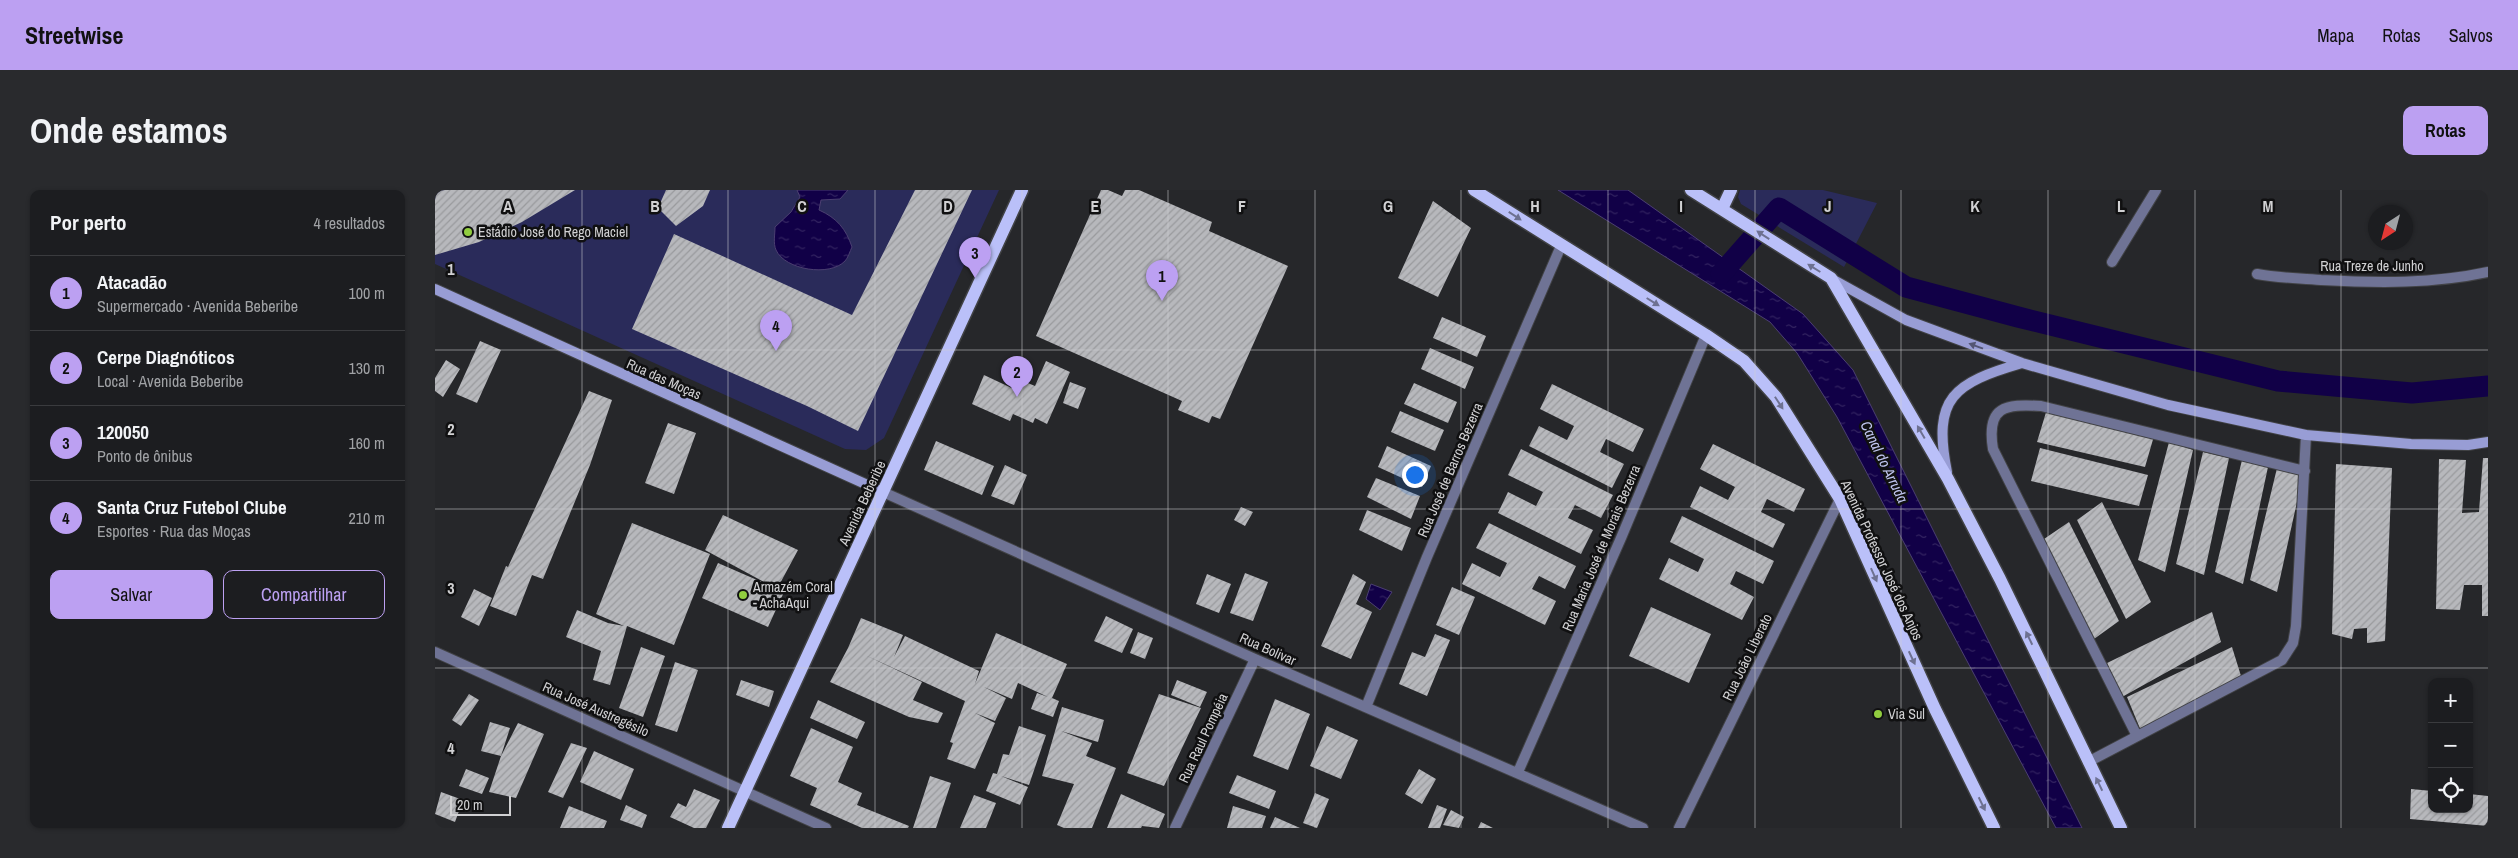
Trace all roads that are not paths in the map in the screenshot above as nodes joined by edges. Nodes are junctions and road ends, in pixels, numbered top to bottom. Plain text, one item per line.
1 (1021, 190) edge
2 (1474, 190) edge
3 (1691, 190) edge
4 (1731, 190) edge
5 (2156, 190) edge
6 (1726, 211) junction
7 (1561, 246) junction
8 (2112, 262) dead end
9 (2488, 272) edge
10 (2257, 274) dead end
11 (1831, 278) junction
12 (435, 289) edge
13 (1706, 334) junction
14 (2022, 363) junction
15 (2305, 436) junction
16 (2488, 442) edge
17 (2305, 471) junction
18 (1948, 479) junction
19 (883, 492) junction
20 (1840, 499) junction
21 (435, 652) edge
22 (1255, 659) junction
23 (1366, 707) junction
24 (2137, 736) junction
25 (2088, 762) junction
26 (1518, 772) junction
27 (746, 792) junction
28 (729, 828) edge
29 (826, 828) edge
30 (1175, 828) edge
31 (1643, 828) edge
32 (1679, 828) edge
33 (1994, 828) edge
34 (2121, 828) edge

1 - 19 main road, Avenida Beberibe
2 -> 7 main road, Avenida Professor José dos Anjos
3 - 6 main road
4 - 6 main road
5 - 8 street
11 -> 6 main road
7 -> 13 main road, Avenida Professor José dos Anjos
7 - 23 street, Rua José de Barros Bezerra
9 - 10 street, Rua Treze de Junho
14 -> 11 street
18 -> 11 main road
12 - 19 street, Rua das Moças
13 -> 20 main road, Avenida Professor José dos Anjos
13 - 26 street, Rua Maria José de Morais Bezerra
14 - 15 street
14 - 18 street
15 - 16 street
15 - 17 street
17 - 24 street
17 - 24 street
25 -> 18 main road
19 - 22 street, Rua Bolivar
19 - 27 main road, Avenida Beberibe
20 - 32 street, Rua João Liberato
20 -> 33 main road, Avenida Professor José dos Anjos
21 - 27 street, Rua José Austregésilo
22 - 23 street, Rua Bolivar
22 - 30 street, Rua Raul Pompéia
23 - 26 street, Rua Bolivar
24 - 25 street
34 -> 25 main road
26 - 31 street, Rua Bolivar
27 - 28 main road, Avenida Beberibe
27 - 29 street, Rua José Austregésilo

